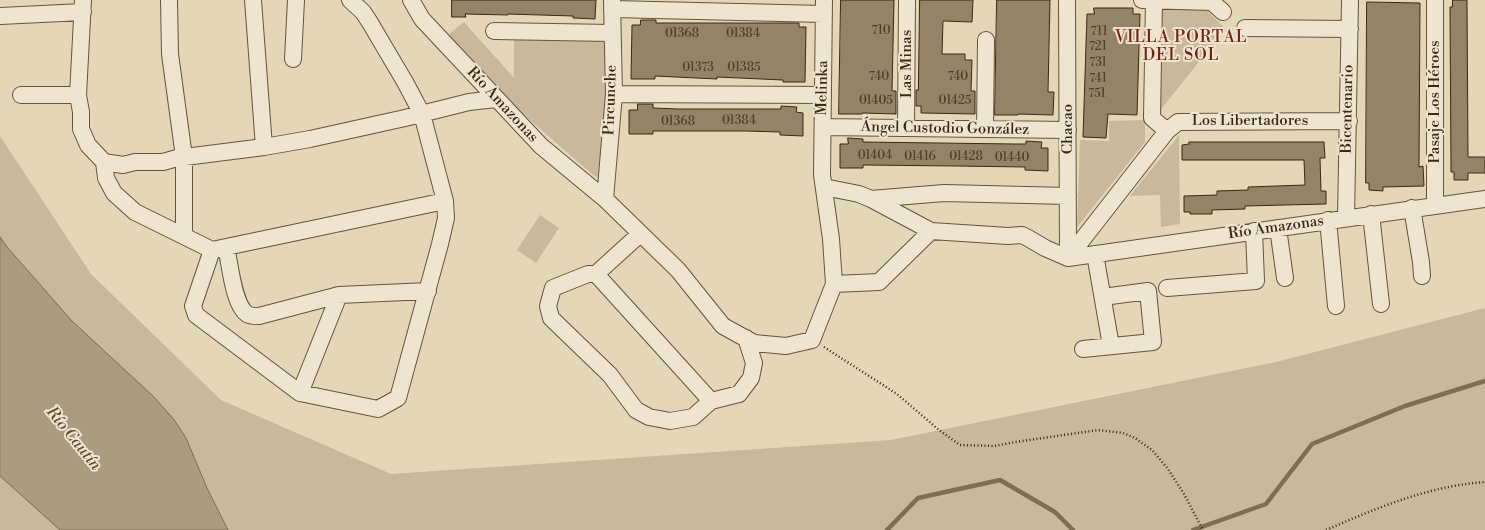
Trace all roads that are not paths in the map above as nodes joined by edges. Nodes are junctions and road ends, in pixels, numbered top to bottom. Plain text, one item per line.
1 (169, 0) edge
2 (253, 0) edge
3 (296, 0) edge
4 (372, 0) edge
5 (411, 0) edge
6 (907, 0) edge
7 (1067, 0) edge
8 (1142, 0) edge
9 (1154, 0) edge
10 (1350, 0) edge
11 (1435, 0) edge
12 (353, 2) edge
13 (612, 4) edge
14 (83, 6) edge
15 (824, 7) edge
16 (1223, 12) dead end
17 (0, 16) edge
18 (1245, 28) dead end
19 (1350, 29) junction
20 (494, 31) dead end
21 (612, 33) junction
22 (986, 40) dead end
23 (293, 59) dead end
24 (614, 94) junction
25 (21, 95) dead end
26 (78, 95) junction
27 (823, 95) junction
28 (496, 99) junction
29 (422, 114) junction
30 (1348, 121) junction
31 (823, 127) junction
32 (906, 128) junction
33 (985, 129) junction
34 (1068, 130) junction
35 (1167, 131) junction
36 (264, 147) junction
37 (184, 157) junction
38 (104, 162) junction
39 (823, 181) junction
40 (1068, 196) junction
41 (605, 199) junction
42 (871, 199) junction
43 (1485, 199) edge
44 (445, 201) junction
45 (1435, 205) junction
46 (1412, 208) junction
47 (1371, 214) junction
48 (1346, 218) junction
49 (1328, 220) junction
50 (1278, 228) junction
51 (931, 231) junction
52 (1254, 231) junction
53 (640, 234) junction
54 (184, 236) junction
55 (219, 248) junction
56 (1096, 254) junction
57 (1068, 258) junction
58 (596, 274) junction
59 (1422, 276) dead end
60 (1285, 278) dead end
61 (834, 284) junction
62 (1167, 288) dead end
63 (428, 291) junction
64 (340, 295) junction
65 (1103, 297) junction
66 (1381, 304) dead end
67 (1336, 306) dead end
68 (746, 338) junction
69 (1111, 346) junction
70 (1083, 349) dead end
71 (300, 393) junction
72 (711, 401) junction

1 - 37 street
2 - 36 street
3 - 23 street
4 - 12 street
5 - 28 street, Río Amazonas
6 - 32 street, Las Minas
7 - 34 street, Chacao
8 - 9 street
9 - 16 street
9 - 35 street
10 - 19 street, Bicentenario
11 - 45 street, Pasaje Los Héroes
12 - 29 street
13 - 15 street
13 - 21 street, Pircunche
14 - 17 street
14 - 26 street
15 - 27 street, Melinka
18 - 19 street
19 - 30 street, Bicentenario
20 - 21 street
21 - 24 street, Pircunche
22 - 33 street
24 - 27 street
24 - 41 street, Pircunche
25 - 26 street
26 - 38 street
27 - 31 street, Melinka
28 - 29 street
28 - 41 street, Río Amazonas
29 - 36 street
29 - 44 street
30 - 35 street, Los Libertadores
30 - 48 street, Bicentenario
31 - 32 street, Ángel Custodio González
31 - 39 street, Melinka
32 - 33 street, Ángel Custodio González
33 - 34 street, Ángel Custodio González
34 - 40 street, Chacao
35 - 57 street, Los Libertadores
36 - 37 street
37 - 38 street
37 - 54 street
38 - 54 street
39 - 42 street
39 - 61 street, Melinka
40 - 42 street
40 - 57 street, Chacao
41 - 53 street, Río Amazonas
42 - 51 street
43 - 45 street, Río Amazonas
44 - 55 street
44 - 63 street
45 - 46 street, Río Amazonas
46 - 47 street, Río Amazonas
46 - 59 street
47 - 48 street, Río Amazonas
47 - 66 street
48 - 49 street, Río Amazonas
49 - 50 street, Río Amazonas
49 - 67 street
50 - 52 street, Río Amazonas
50 - 60 street
51 - 57 street
51 - 61 street
52 - 56 street, Río Amazonas
52 - 62 street
53 - 58 street
53 - 68 street, Río Amazonas
54 - 55 street
55 - 64 street
55 - 71 street
56 - 57 street, Río Amazonas
56 - 65 street
58 - 72 street
58 - 72 street
61 - 68 street, Río Amazonas
63 - 64 street
63 - 71 street
64 - 71 street
65 - 69 street
65 - 69 street
68 - 72 street
69 - 70 street

